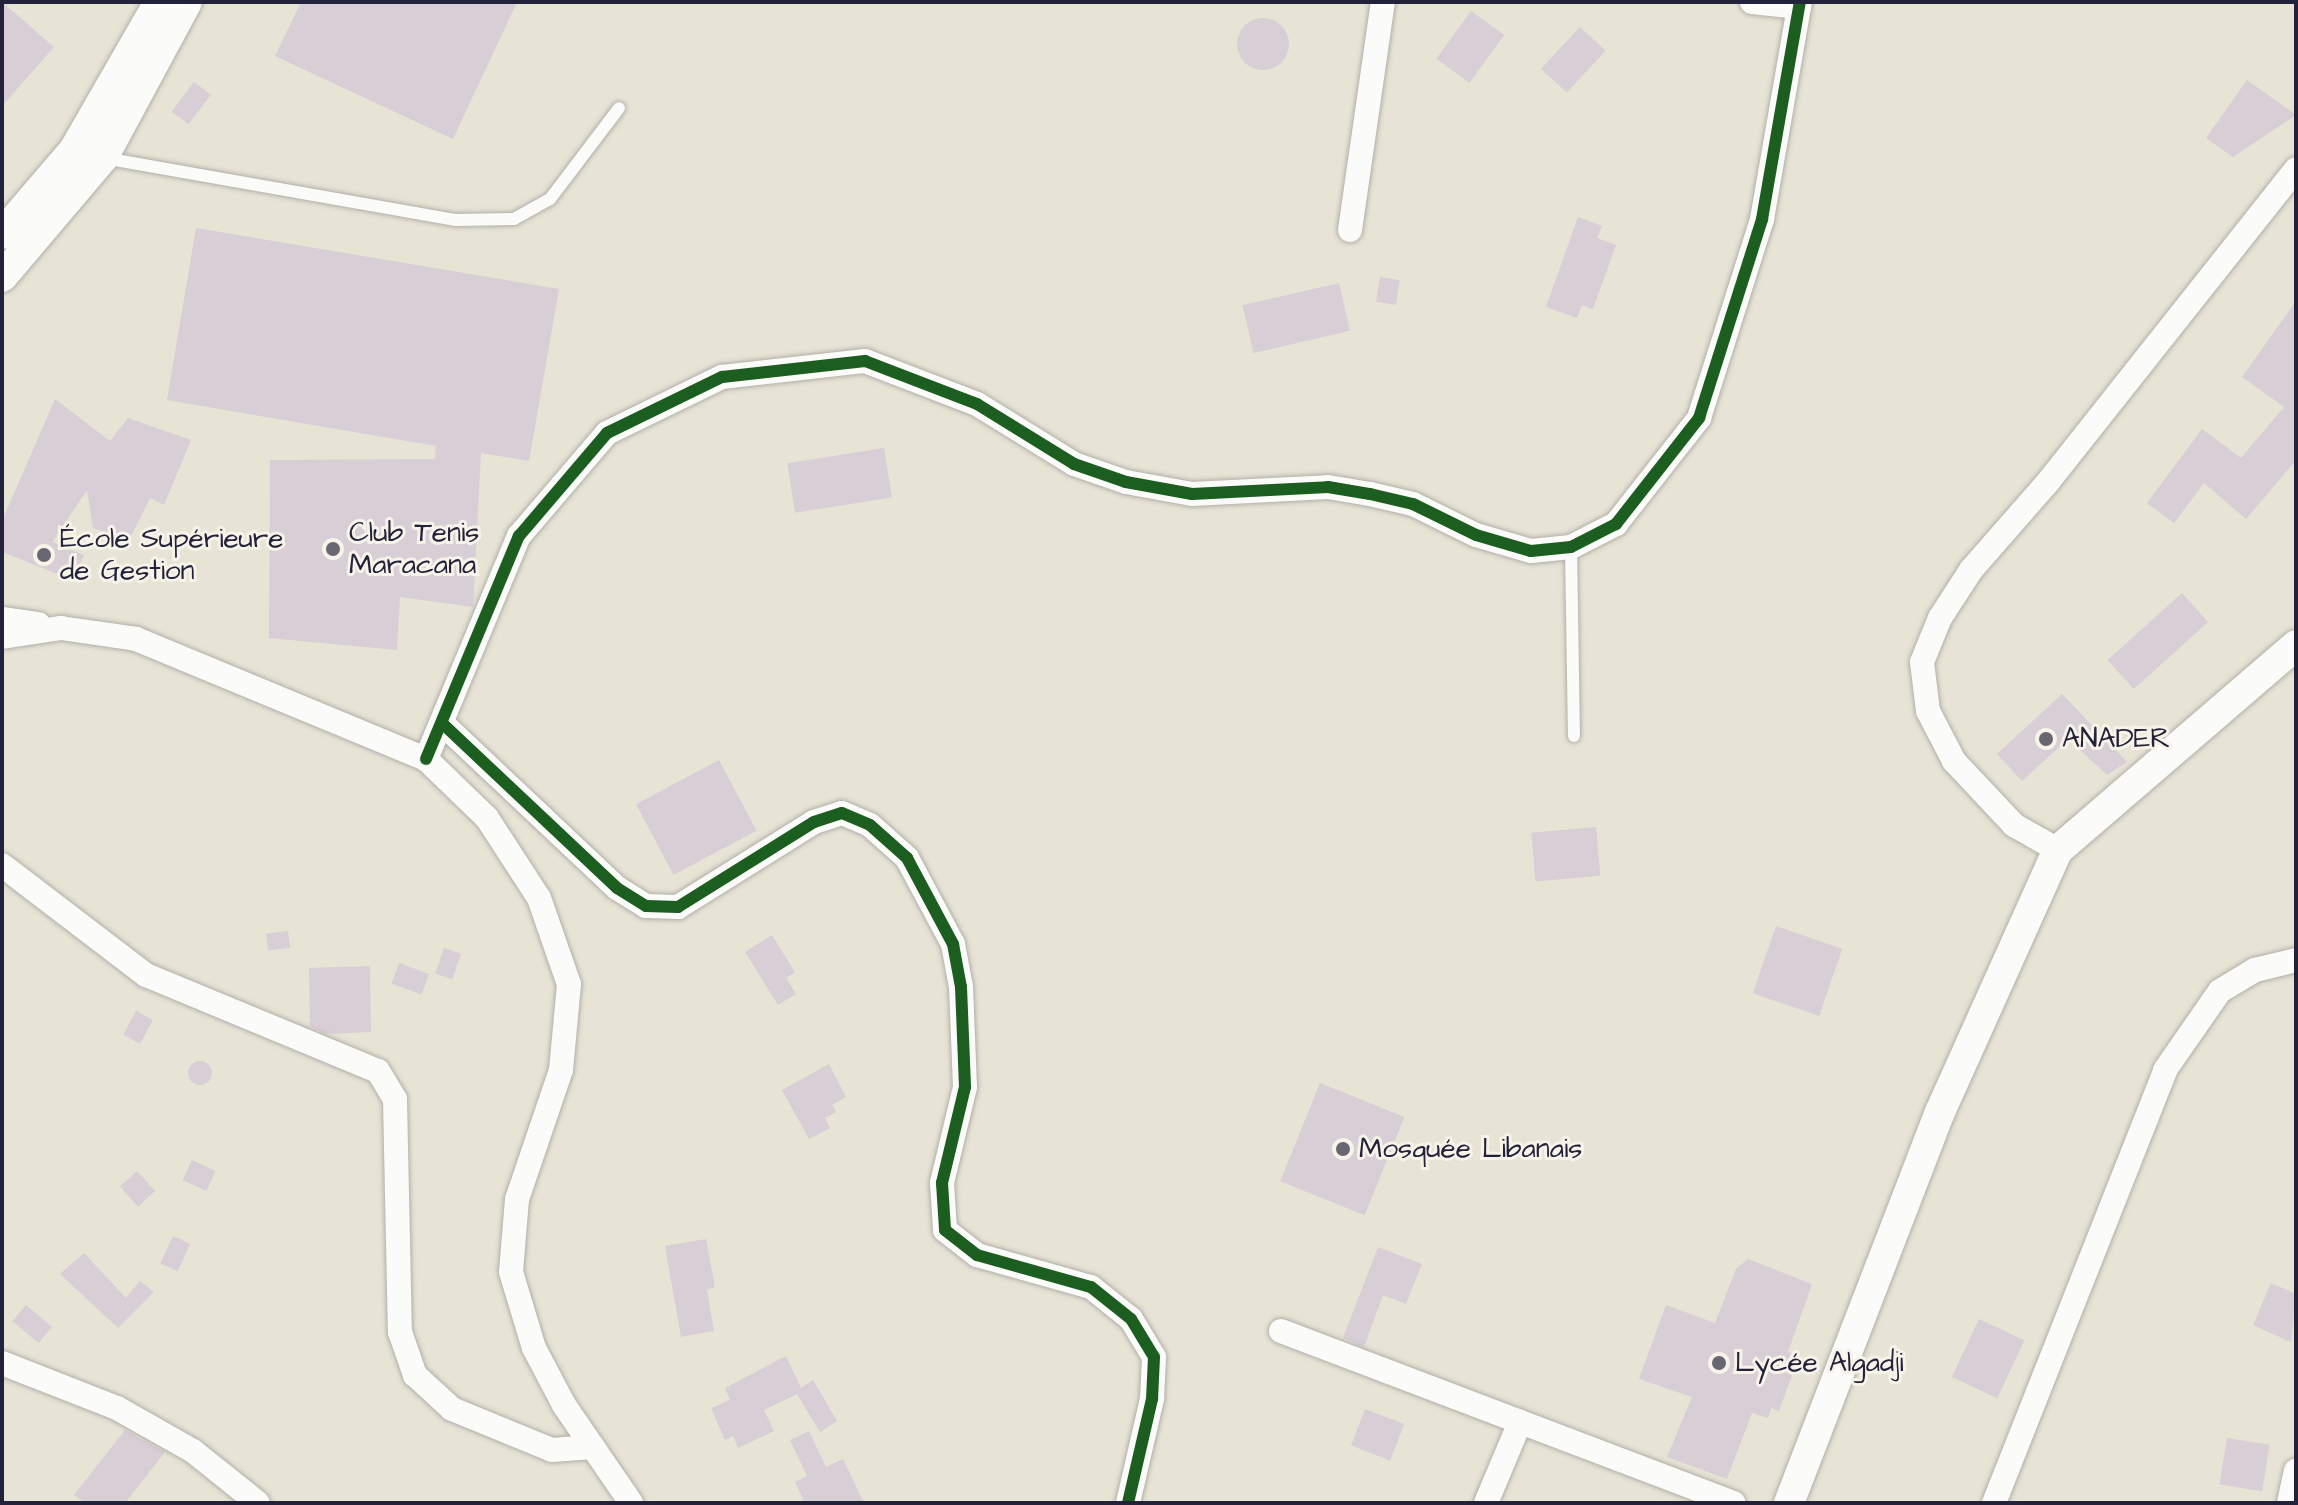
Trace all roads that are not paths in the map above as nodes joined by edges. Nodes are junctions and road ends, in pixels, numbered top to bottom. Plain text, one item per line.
1 (159, 2) edge
2 (187, 2) edge
3 (1383, 2) edge
4 (1752, 2) edge
5 (1800, 4) edge
6 (619, 108) dead end
7 (74, 150) junction
8 (103, 158) junction
9 (2296, 169) edge
10 (1350, 230) dead end
11 (2, 234) edge
12 (2, 277) edge
13 (1571, 547) junction
14 (2, 619) edge
15 (61, 628) junction
16 (2, 637) edge
17 (2296, 645) edge
18 (443, 724) junction
19 (1574, 736) dead end
20 (426, 759) junction
21 (2058, 850) junction
22 (2, 865) edge
23 (2296, 960) edge
24 (1281, 1331) dead end
25 (2, 1363) edge
26 (1520, 1422) junction
27 (593, 1447) junction
28 (2296, 1471) edge
29 (258, 1503) edge
30 (631, 1503) edge
31 (1128, 1503) edge
32 (1486, 1503) edge
33 (1733, 1503) edge
34 (1789, 1503) edge
35 (1994, 1503) edge
36 (2289, 1503) edge

1 - 7 street
2 - 8 street
3 - 10 street
4 - 5 street
5 - 13 street
6 - 8 lane
7 - 8 lane
7 - 11 street
8 - 12 street
9 - 21 street
13 - 18 street
13 - 19 lane
14 - 15 street
15 - 16 street
15 - 20 street
17 - 21 street
18 - 20 street
18 - 31 street
20 - 27 street
21 - 34 street
22 - 27 street
23 - 35 street
24 - 26 street
25 - 29 street
26 - 32 street
26 - 33 street
27 - 30 street
28 - 36 street

